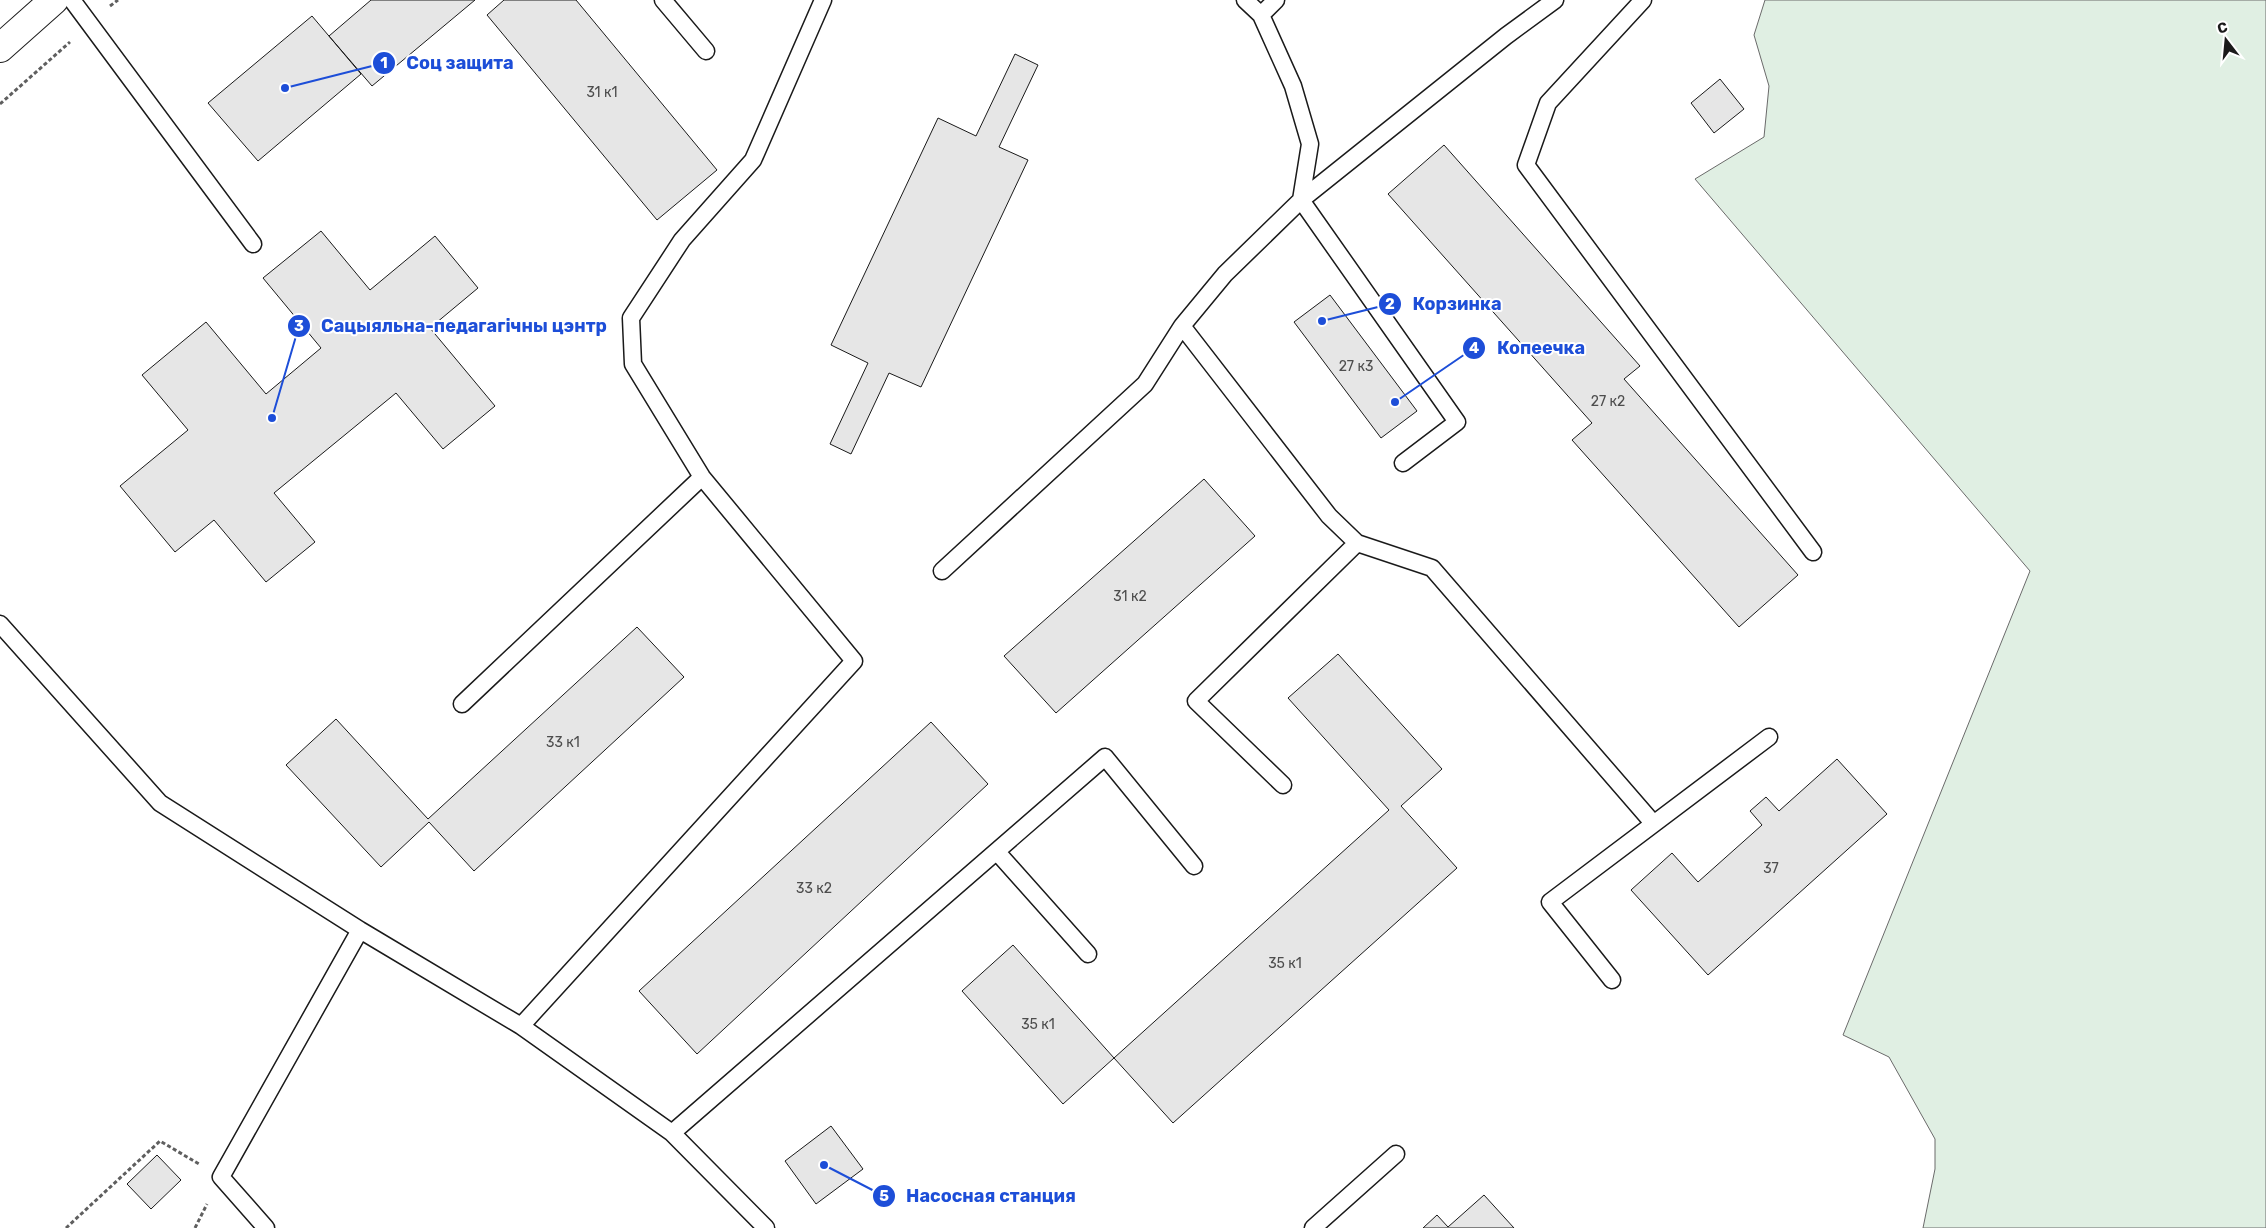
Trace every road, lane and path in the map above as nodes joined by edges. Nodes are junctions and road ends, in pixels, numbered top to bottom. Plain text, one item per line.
1 (54, 0) edge
2 (72, 0) edge
3 (118, 0) edge
4 (663, 0) edge
5 (823, 0) edge
6 (1245, 0) edge
7 (1276, 0) edge
8 (1555, 0) edge
9 (1643, 0) edge
10 (1261, 15) junction
11 (90, 24) junction
12 (0, 48) edge
13 (706, 51) dead end
14 (0, 104) edge
15 (1302, 200) junction
16 (254, 244) dead end
17 (1182, 326) junction
18 (1403, 463) dead end
19 (702, 477) junction
20 (1357, 543) junction
21 (1814, 552) dead end
22 (942, 571) dead end
23 (0, 624) edge
24 (462, 704) dead end
25 (1769, 737) dead end
26 (1283, 786) dead end
27 (1652, 823) junction
28 (997, 852) junction
29 (1194, 866) dead end
30 (360, 930) junction
31 (1088, 954) dead end
32 (1612, 980) dead end
33 (522, 1026) junction
34 (672, 1133) junction
35 (1396, 1154) dead end
36 (221, 1177) junction
37 (66, 1228) edge
38 (195, 1228) edge
39 (266, 1228) edge
40 (766, 1228) edge
41 (1313, 1228) edge

1 - 12 main road
2 - 11 lane
3 - 11 path
4 - 13 lane
5 - 19 lane
6 - 10 lane
7 - 10 lane
8 - 15 lane
9 - 21 lane
10 - 15 lane
11 - 14 path
11 - 16 lane
15 - 17 lane
15 - 18 lane
17 - 20 lane
17 - 22 lane
19 - 24 lane
19 - 33 lane
20 - 26 lane
20 - 27 lane
23 - 30 lane
25 - 27 lane
27 - 32 lane
28 - 29 lane
28 - 31 lane
28 - 34 lane
30 - 33 lane
30 - 36 lane
33 - 34 lane
34 - 40 lane
35 - 41 lane
36 - 37 path
36 - 38 path
36 - 39 lane

